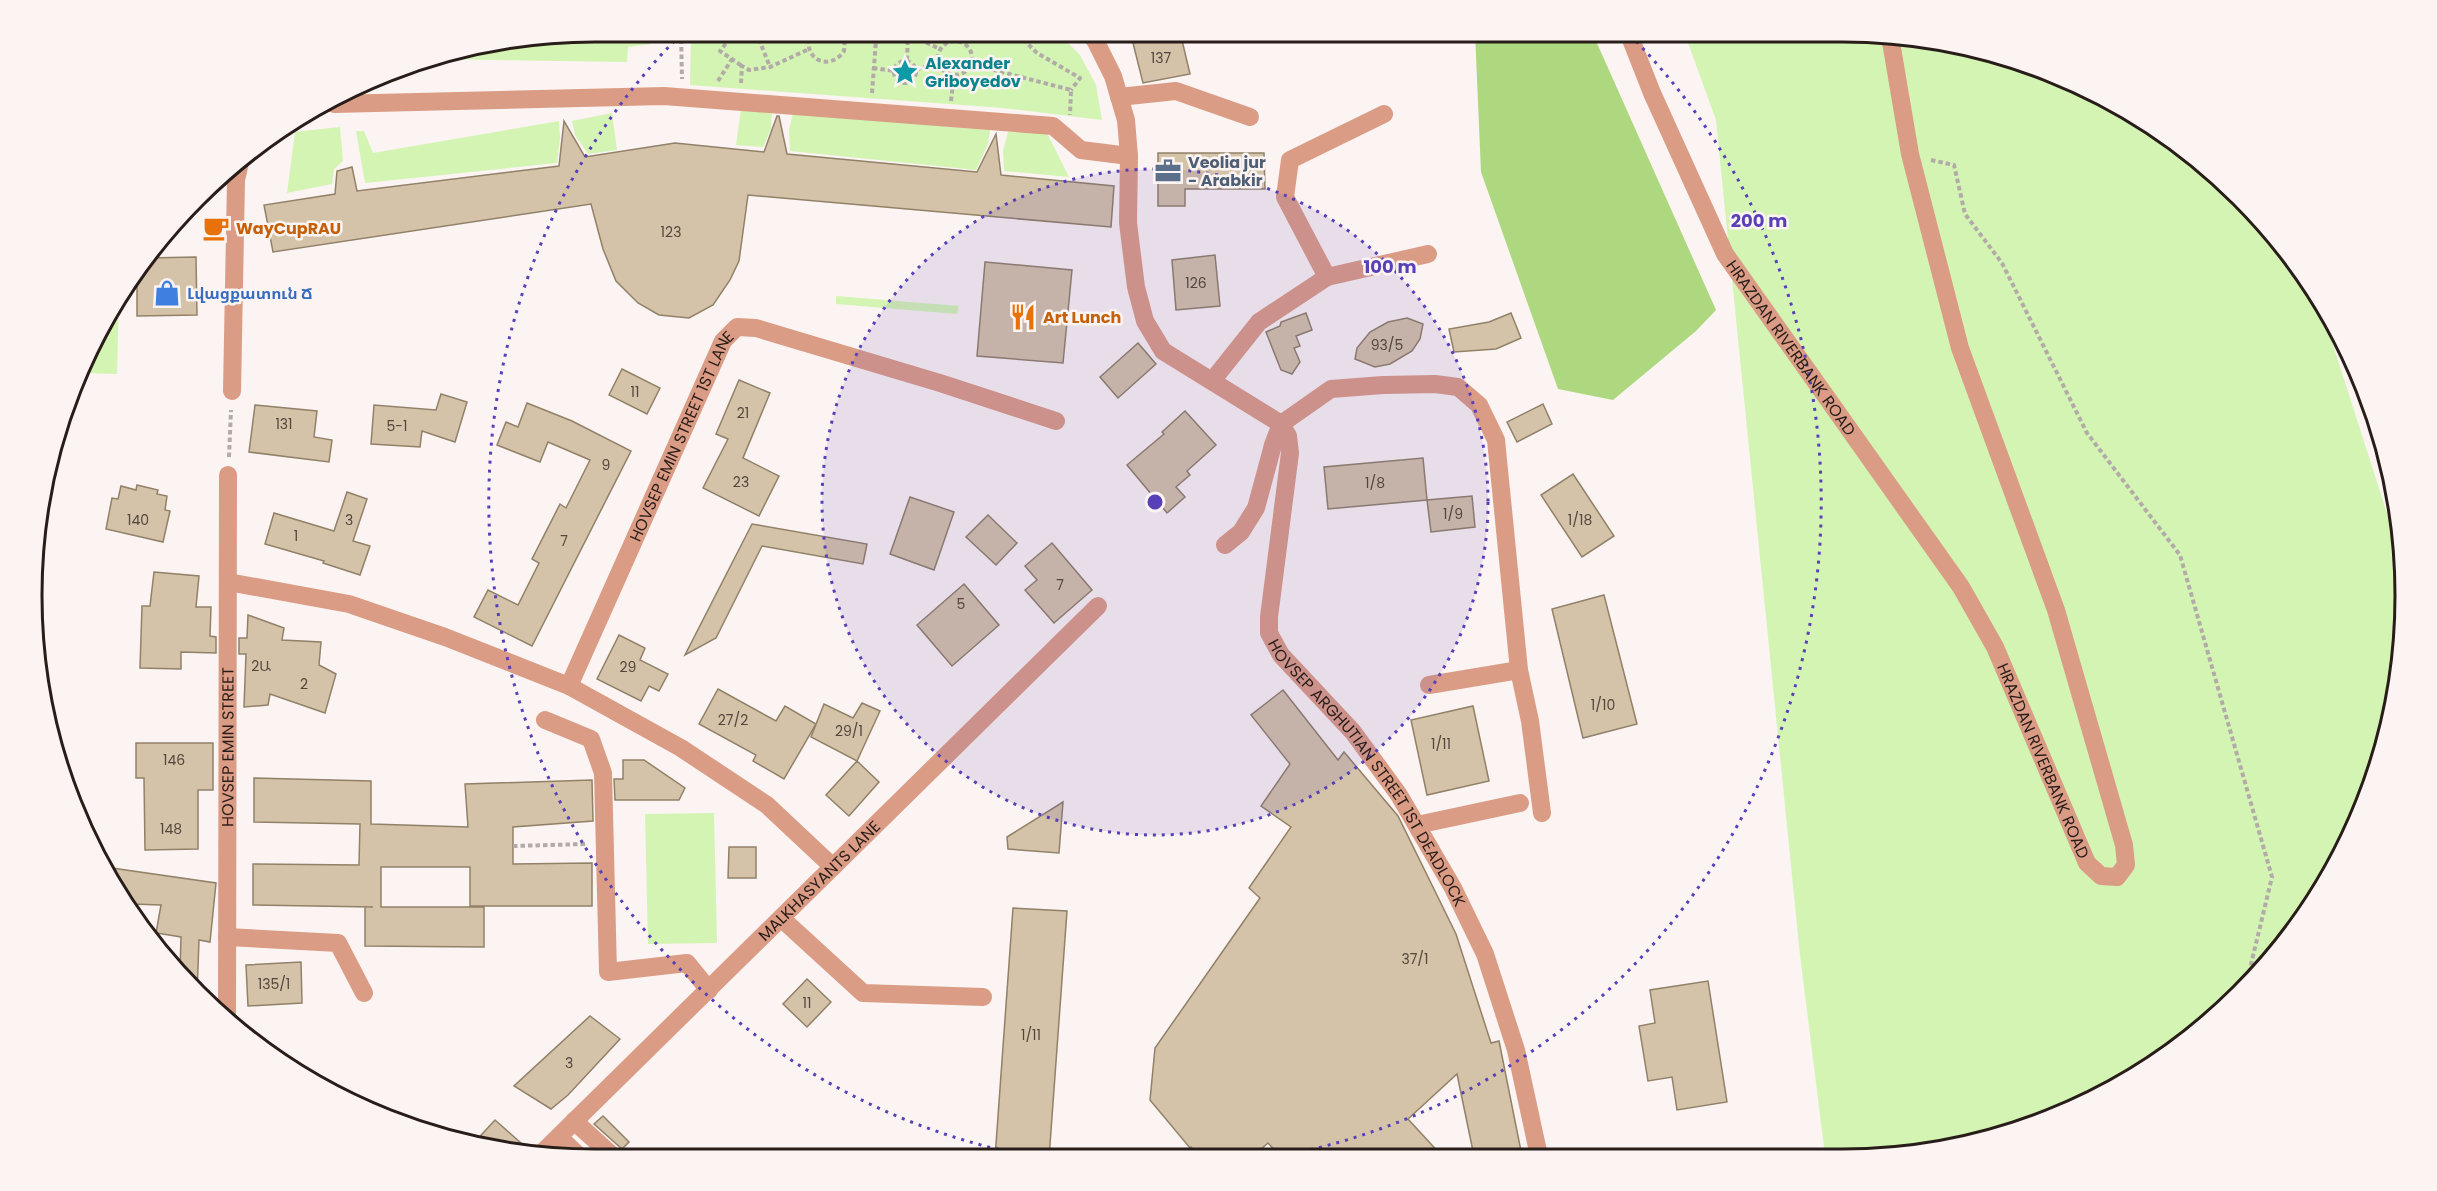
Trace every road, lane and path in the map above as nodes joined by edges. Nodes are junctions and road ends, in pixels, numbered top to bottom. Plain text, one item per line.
1 (681, 42) edge
2 (727, 42) edge
3 (760, 42) edge
4 (808, 42) edge
5 (845, 42) edge
6 (876, 42) edge
7 (907, 42) edge
8 (926, 42) edge
9 (952, 42) edge
10 (960, 42) edge
11 (1026, 42) edge
12 (1096, 42) edge
13 (1632, 42) edge
14 (1891, 44) edge
15 (809, 48) junction
16 (940, 49) junction
17 (906, 60) junction
18 (938, 62) junction
19 (971, 64) junction
20 (742, 66) junction
21 (770, 67) junction
22 (681, 68) dead end
23 (873, 68) junction
24 (916, 70) junction
25 (894, 71) junction
26 (1071, 90) junction
27 (361, 97) edge
28 (1119, 98) junction
29 (739, 102) junction
30 (872, 112) junction
31 (1384, 114) dead end
32 (1250, 117) dead end
33 (1068, 140) junction
34 (1910, 154) junction
35 (1129, 156) junction
36 (237, 174) edge
37 (1428, 254) dead end
38 (1327, 277) junction
39 (1212, 381) junction
40 (232, 392) joint
41 (1056, 421) dead end
42 (1281, 424) junction
43 (228, 475) joint
44 (1225, 545) dead end
45 (228, 582) junction
46 (1098, 606) dead end
47 (1519, 670) junction
48 (1429, 685) dead end
49 (569, 686) junction
50 (545, 720) dead end
51 (1520, 802) dead end
52 (1542, 813) dead end
53 (1417, 825) junction
54 (605, 843) junction
55 (513, 846) dead end
56 (833, 867) junction
57 (781, 918) junction
58 (227, 937) junction
59 (2250, 969) edge
60 (709, 990) junction
61 (364, 993) dead end
62 (982, 997) dead end
63 (227, 1008) edge
64 (574, 1121) junction
65 (558, 1137) junction
66 (548, 1147) edge
67 (570, 1148) edge
68 (605, 1149) edge
69 (1537, 1149) edge

1 - 22 path
2 - 20 path
3 - 21 path
4 - 15 path
5 - 15 path
6 - 23 path
7 - 17 path
8 - 16 path
9 - 16 path
10 - 19 path
11 - 26 path
12 - 28 street
13 - 34 street, HRAZDAN RIVERBANK ROAD
14 - 34 street, HRAZDAN RIVERBANK ROAD
15 - 21 path
16 - 18 path
17 - 24 path
17 - 25 path
18 - 19 path
18 - 24 path
19 - 26 path
20 - 21 path
20 - 29 path
23 - 25 path
23 - 30 path
24 - 25 path
26 - 33 path
27 - 29 street
28 - 32 street
28 - 35 street
29 - 30 street
30 - 33 street
31 - 38 street
33 - 35 street
34 - 59 path
35 - 39 street
36 - 40 street
37 - 38 street
38 - 39 street
39 - 42 street
40 - 43 path
41 - 49 street, HOVSEP EMIN STREET 1ST LANE
42 - 44 street
42 - 47 street
42 - 53 street, HOVSEP ARGHUTIAN STREET 1ST DEADLOCK
43 - 45 street, HOVSEP EMIN STREET
45 - 49 street
45 - 58 street, HOVSEP EMIN STREET
46 - 56 street, MALKHASYANTS LANE
47 - 48 street
47 - 52 street
49 - 56 street
50 - 54 street
51 - 53 street
53 - 69 street, HOVSEP ARGHUTIAN STREET 1ST DEADLOCK
54 - 55 path
54 - 60 street
56 - 57 street, MALKHASYANTS LANE
57 - 60 street, MALKHASYANTS LANE
57 - 62 street
58 - 61 street
58 - 63 street, HOVSEP EMIN STREET
60 - 64 street, MALKHASYANTS LANE
64 - 65 street, MALKHASYANTS LANE
64 - 68 street
65 - 66 street, MALKHASYANTS LANE
65 - 67 street

